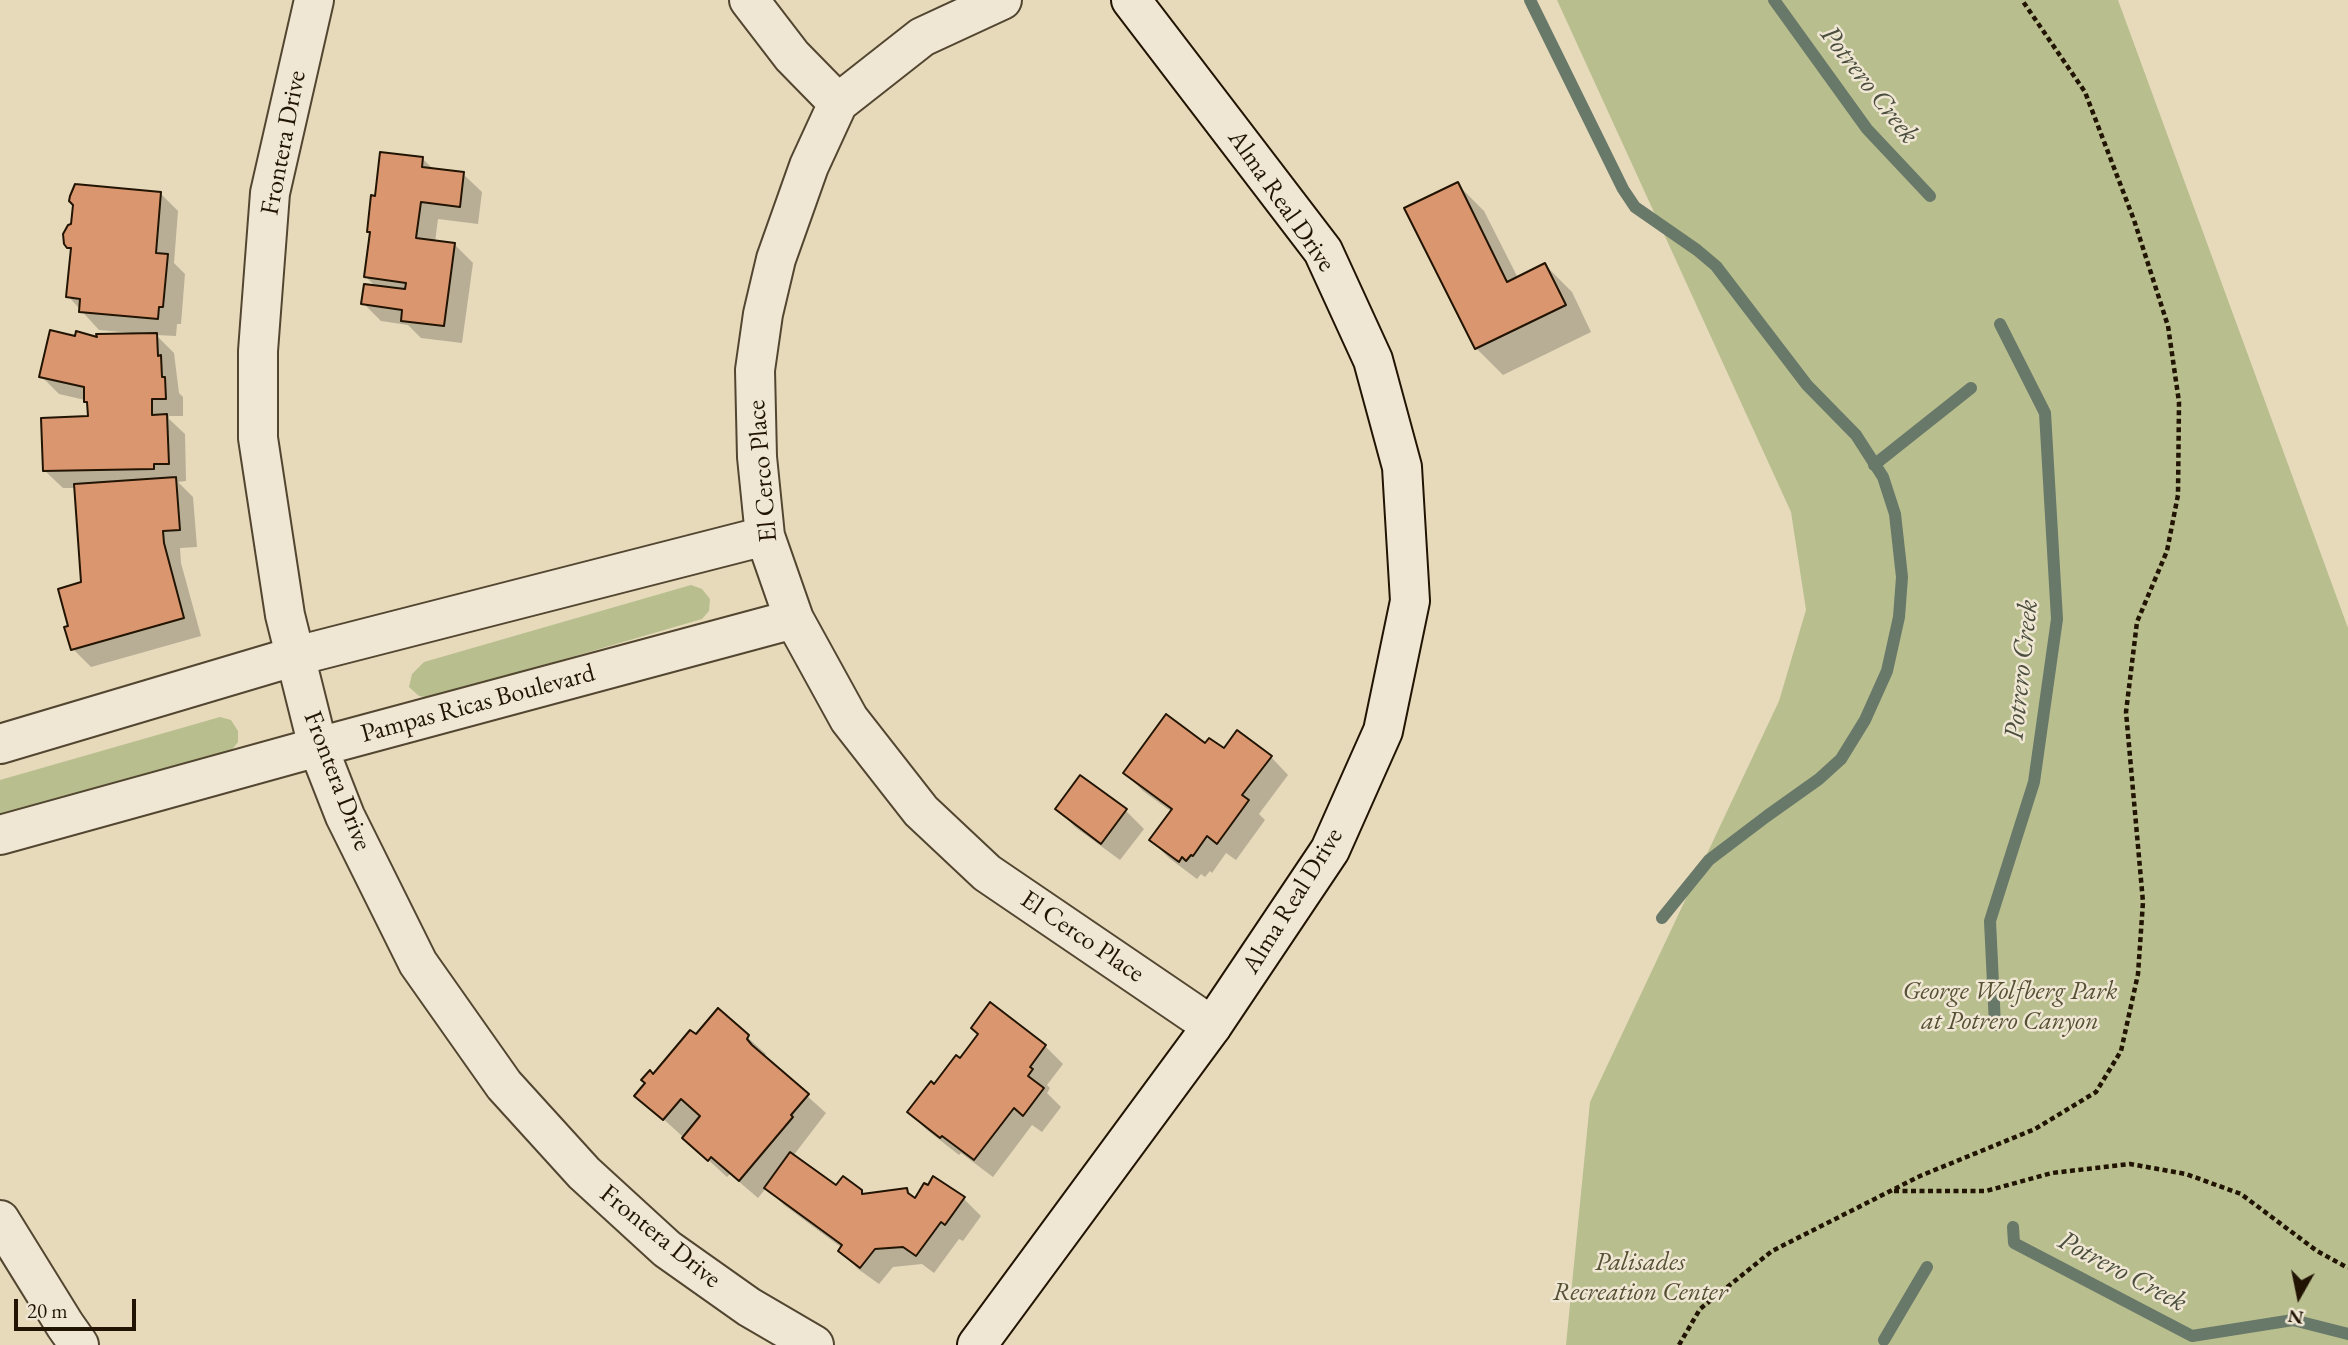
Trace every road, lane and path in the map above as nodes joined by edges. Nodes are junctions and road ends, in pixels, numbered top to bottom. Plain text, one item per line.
1 (314, 0) edge
2 (749, 0) edge
3 (1002, 0) edge
4 (1131, 0) edge
5 (2022, 0) edge
6 (838, 103) junction
7 (765, 536) junction
8 (794, 619) junction
9 (296, 656) junction
10 (0, 744) edge
11 (318, 747) junction
12 (0, 835) edge
13 (1212, 1026) junction
14 (1890, 1191) junction
15 (0, 1220) edge
16 (2348, 1268) edge
17 (79, 1345) edge
18 (814, 1345) edge
19 (977, 1345) edge
20 (1679, 1345) edge

1 - 9 street, Frontera Drive
2 - 6 street
3 - 6 street, El Cerco Place
4 - 13 street, Alma Real Drive
5 - 14 path
6 - 7 street, El Cerco Place
7 - 8 street, El Cerco Place
7 - 9 street
8 - 11 street, Pampas Ricas Boulevard
8 - 13 street, El Cerco Place
9 - 10 street
9 - 11 street, Frontera Drive
11 - 12 street, Pampas Ricas Boulevard
11 - 18 street, Frontera Drive
13 - 19 street, Alma Real Drive
14 - 16 path
14 - 20 path
15 - 17 street

